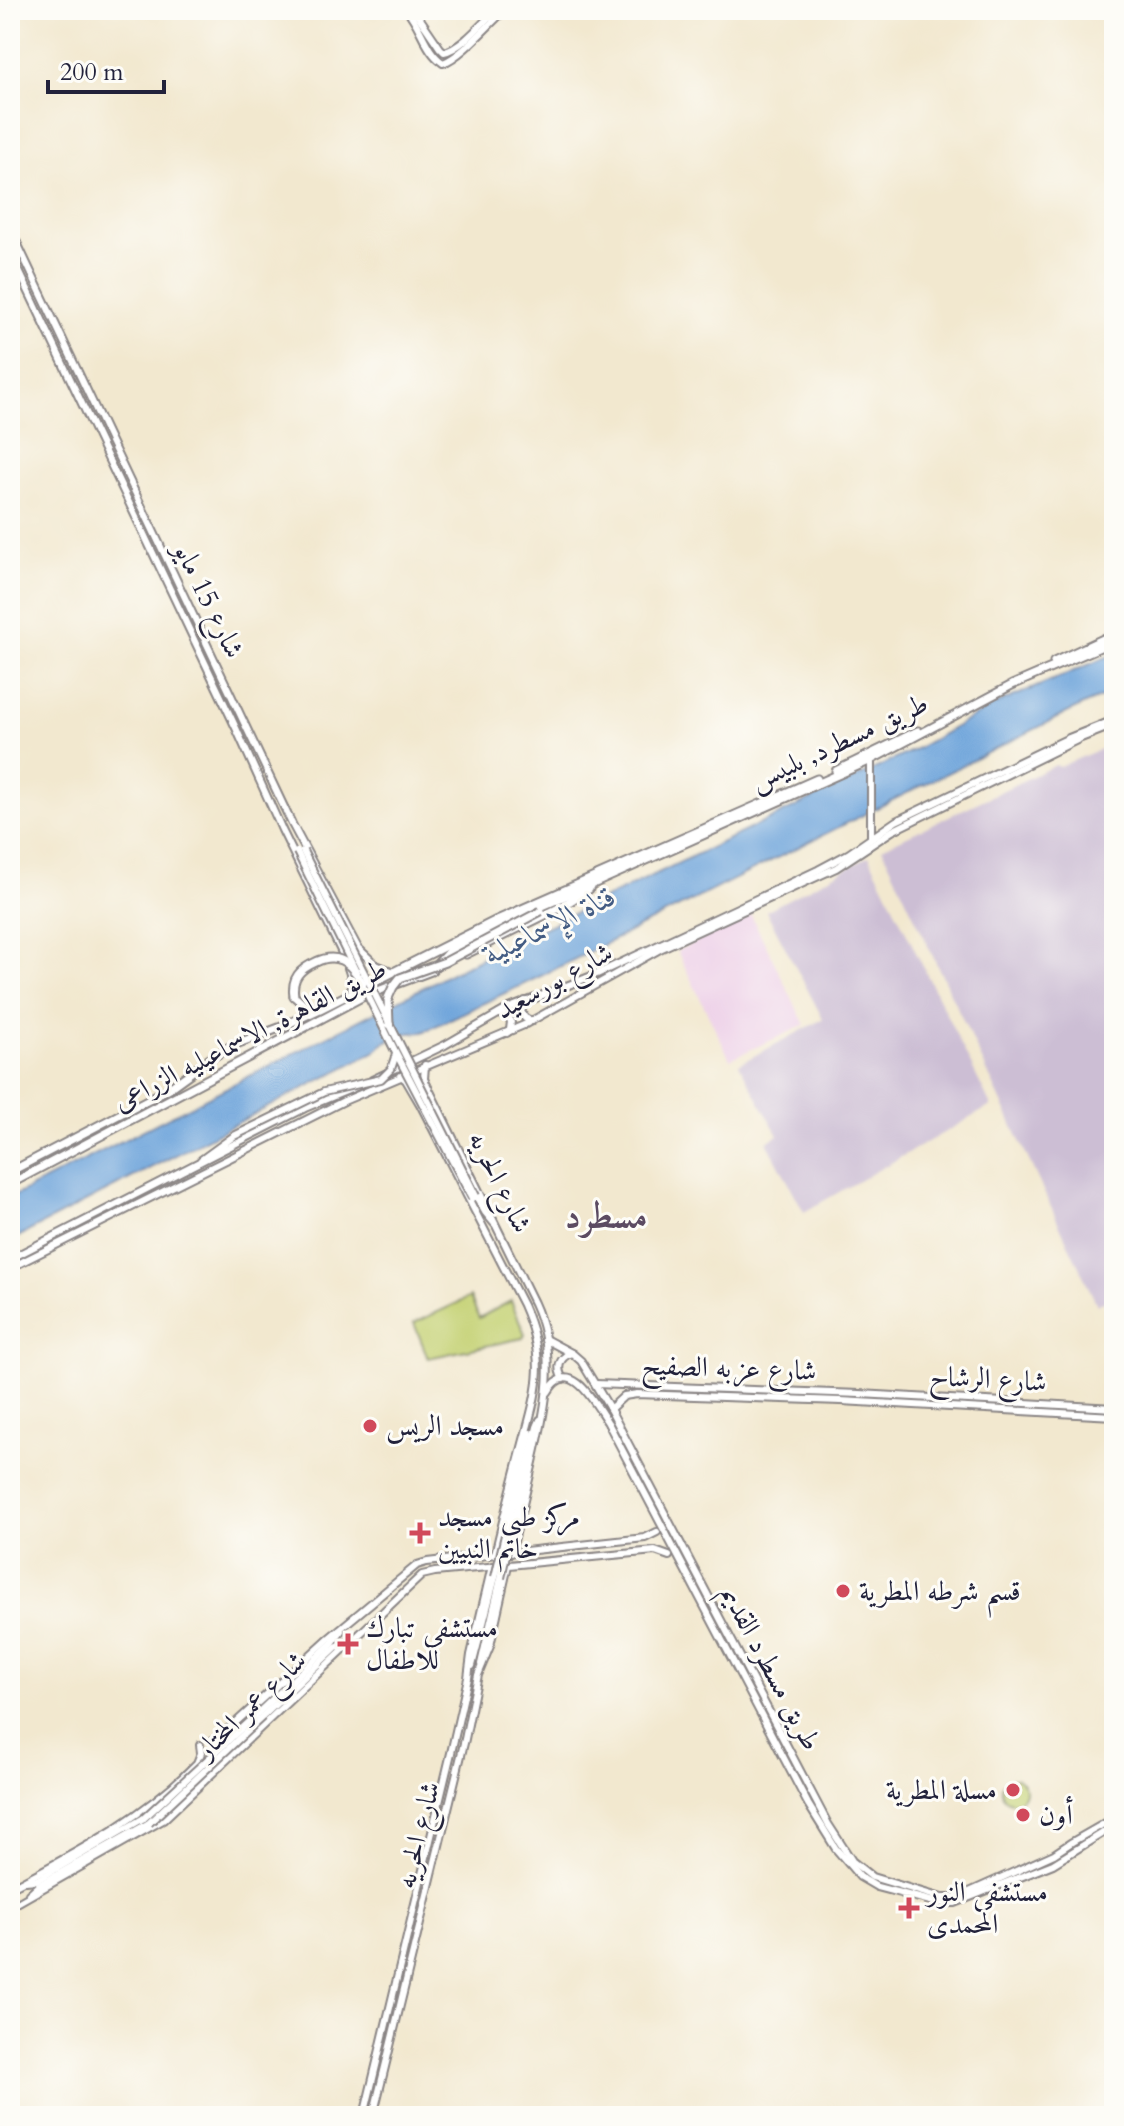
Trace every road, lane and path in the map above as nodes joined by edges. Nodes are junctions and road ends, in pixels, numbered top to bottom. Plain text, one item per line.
1 (407, 10) edge
2 (414, 10) edge
3 (496, 10) edge
4 (505, 10) edge
5 (10, 228) edge
6 (10, 252) edge
7 (1114, 634) edge
8 (1114, 641) edge
9 (1114, 722) edge
10 (871, 763) junction
11 (292, 824) junction
12 (872, 824) junction
13 (282, 830) junction
14 (880, 831) junction
15 (870, 838) junction
16 (300, 851) junction
17 (580, 883) joint
18 (593, 884) junction
19 (571, 893) junction
20 (554, 897) junction
21 (369, 960) junction
22 (405, 966) junction
23 (430, 971) junction
24 (394, 972) junction
25 (350, 974) junction
26 (363, 983) junction
27 (352, 992) junction
28 (525, 1001) junction
29 (320, 1009) junction
30 (498, 1014) junction
31 (532, 1021) junction
32 (389, 1024) junction
33 (507, 1033) junction
34 (229, 1048) junction
35 (395, 1051) junction
36 (214, 1056) junction
37 (240, 1063) junction
38 (425, 1065) junction
39 (224, 1071) junction
40 (401, 1076) junction
41 (426, 1082) junction
42 (412, 1089) junction
43 (196, 1165) junction
44 (10, 1172) edge
45 (10, 1184) edge
46 (474, 1197) junction
47 (477, 1216) junction
48 (497, 1225) junction
49 (10, 1259) edge
50 (10, 1268) edge
51 (545, 1339) junction
52 (571, 1353) junction
53 (563, 1379) junction
54 (596, 1384) junction
55 (548, 1392) junction
56 (615, 1394) junction
57 (860, 1394) joint
58 (863, 1403) joint
59 (1114, 1408) edge
60 (610, 1409) junction
61 (1114, 1416) edge
62 (657, 1532) dead end
63 (507, 1537) junction
64 (649, 1537) junction
65 (655, 1551) junction
66 (511, 1553) junction
67 (495, 1554) junction
68 (669, 1556) dead end
69 (508, 1565) junction
70 (497, 1574) junction
71 (341, 1628) junction
72 (351, 1641) junction
73 (260, 1715) junction
74 (236, 1723) junction
75 (249, 1737) junction
76 (213, 1741) dead end
77 (200, 1745) dead end
78 (199, 1761) junction
79 (212, 1773) junction
80 (151, 1804) junction
81 (1114, 1818) edge
82 (146, 1820) junction
83 (163, 1820) junction
84 (1114, 1826) edge
85 (24, 1880) junction
86 (10, 1888) edge
87 (27, 1897) junction
88 (10, 1907) edge
89 (373, 2115) edge
90 (364, 2116) edge

1 - 4 main road
2 - 3 main road
5 - 11 main road, شارع 15 مايو
6 - 13 main road, شارع 15 مايو
7 - 17 main road, طريق مسطرد, بلبيس
8 - 10 main road, طريق مسطرد, بلبيس
9 - 14 main road, شارع بورسعيد
9 - 31 main road, شارع بورسعيد
10 - 12 main road
10 - 18 main road, طريق مسطرد, بلبيس
11 - 16 main road
11 - 21 main road, شارع 15 مايو
12 - 14 main road
12 - 15 main road
13 - 16 main road
13 - 25 main road, شارع 15 مايو
14 - 15 main road, شارع بورسعيد
15 - 28 main road, شارع بورسعيد
16 - 26 main road, bridge
16 - 32 main road, bridge
17 - 20 main road, طريق القاهرة, الاسماعيليه الزراعى
18 - 19 main road, طريق القاهرة, الاسماعيليه الزراعى
18 - 23 main road
19 - 20 main road, طريق القاهرة, الاسماعيليه الزراعى
19 - 32 main road, bridge
20 - 22 main road, طريق القاهرة, الاسماعيليه الزراعى
20 - 23 main road, طريق القاهرة, الاسماعيليه الزراعى
21 - 24 main road
21 - 25 main road
22 - 23 main road
22 - 24 main road, طريق القاهرة, الاسماعيليه الزراعى
23 - 37 main road, طريق القاهرة, الاسماعيليه الزراعى
24 - 27 main road, طريق القاهرة, الاسماعيليه الزراعى
25 - 27 main road, شارع 15 مايو
26 - 29 main road, bridge
26 - 35 main road, bridge
27 - 29 main road, طريق القاهرة, الاسماعيليه الزراعى
28 - 30 main road, شارع بورسعيد
28 - 31 main road
29 - 34 main road, طريق القاهرة, الاسماعيليه الزراعى
30 - 33 main road
30 - 43 main road, شارع بورسعيد
31 - 33 main road, شارع بورسعيد
32 - 46 main road, bridge
33 - 38 main road, شارع بورسعيد
34 - 36 main road, طريق القاهرة, الاسماعيليه الزراعى
34 - 37 main road
35 - 43 main road, bridge
35 - 46 main road, bridge
36 - 39 main road
36 - 44 main road, طريق القاهرة, الاسماعيليه الزراعى
37 - 39 main road, طريق القاهرة, الاسماعيليه الزراعى
38 - 40 main road, شارع بورسعيد
38 - 41 main road, شارع الحريه
39 - 45 main road, طريق القاهرة, الاسماعيليه الزراعى
40 - 42 main road, شارع الحريه
40 - 50 main road, شارع بورسعيد
41 - 42 main road
41 - 48 main road, شارع الحريه
42 - 47 main road, شارع الحريه
43 - 49 main road, شارع بورسعيد
46 - 47 main road
46 - 48 main road
47 - 63 main road, شارع الحريه
48 - 51 main road, شارع الحريه
51 - 52 main road, طريق مسطرد القديم
51 - 55 main road, شارع الحريه
52 - 53 main road
52 - 54 main road, طريق مسطرد القديم
53 - 55 main road
53 - 84 main road, طريق مسطرد القديم
54 - 56 main road, شارع عزبه الصفيح
54 - 60 main road, طريق مسطرد القديم
55 - 63 main road, شارع الحريه
56 - 57 main road, شارع عزبه الصفيح
56 - 58 main road, شارع عزبه الصفيح
56 - 60 main road, شارع عزبه الصفيح
57 - 59 main road, شارع الرشاح
58 - 61 main road, شارع الرشاح
60 - 81 main road, طريق مسطرد القديم
62 - 64 main road, شارع عمر المختار
63 - 66 main road
63 - 67 main road
63 - 70 main road, bridge
64 - 65 main road
64 - 66 main road, شارع عمر المختار
65 - 68 main road, شارع عمر المختار
65 - 69 main road, شارع عمر المختار
66 - 67 main road, شارع عمر المختار
67 - 71 main road, شارع عمر المختار
69 - 70 main road, شارع عمر المختار
69 - 70 main road
70 - 72 main road, شارع عمر المختار
70 - 89 main road, شارع الحريه
70 - 90 main road, شارع الحريه
71 - 73 main road
71 - 74 main road, شارع عمر المختار
72 - 73 main road
72 - 75 main road, شارع عمر المختار
73 - 82 main road, bridge
74 - 75 main road
74 - 76 main road, شارع عمر المختار
75 - 79 main road, شارع عمر المختار
77 - 78 main road, شارع عمر المختار
78 - 79 main road
78 - 80 main road, شارع عمر المختار
79 - 83 main road, شارع عمر المختار
80 - 83 main road
80 - 85 main road, شارع عمر المختار
82 - 85 main road
82 - 87 main road
83 - 87 main road, شارع عمر المختار
85 - 86 main road, شارع عمر المختار
87 - 88 main road, شارع عمر المختار

